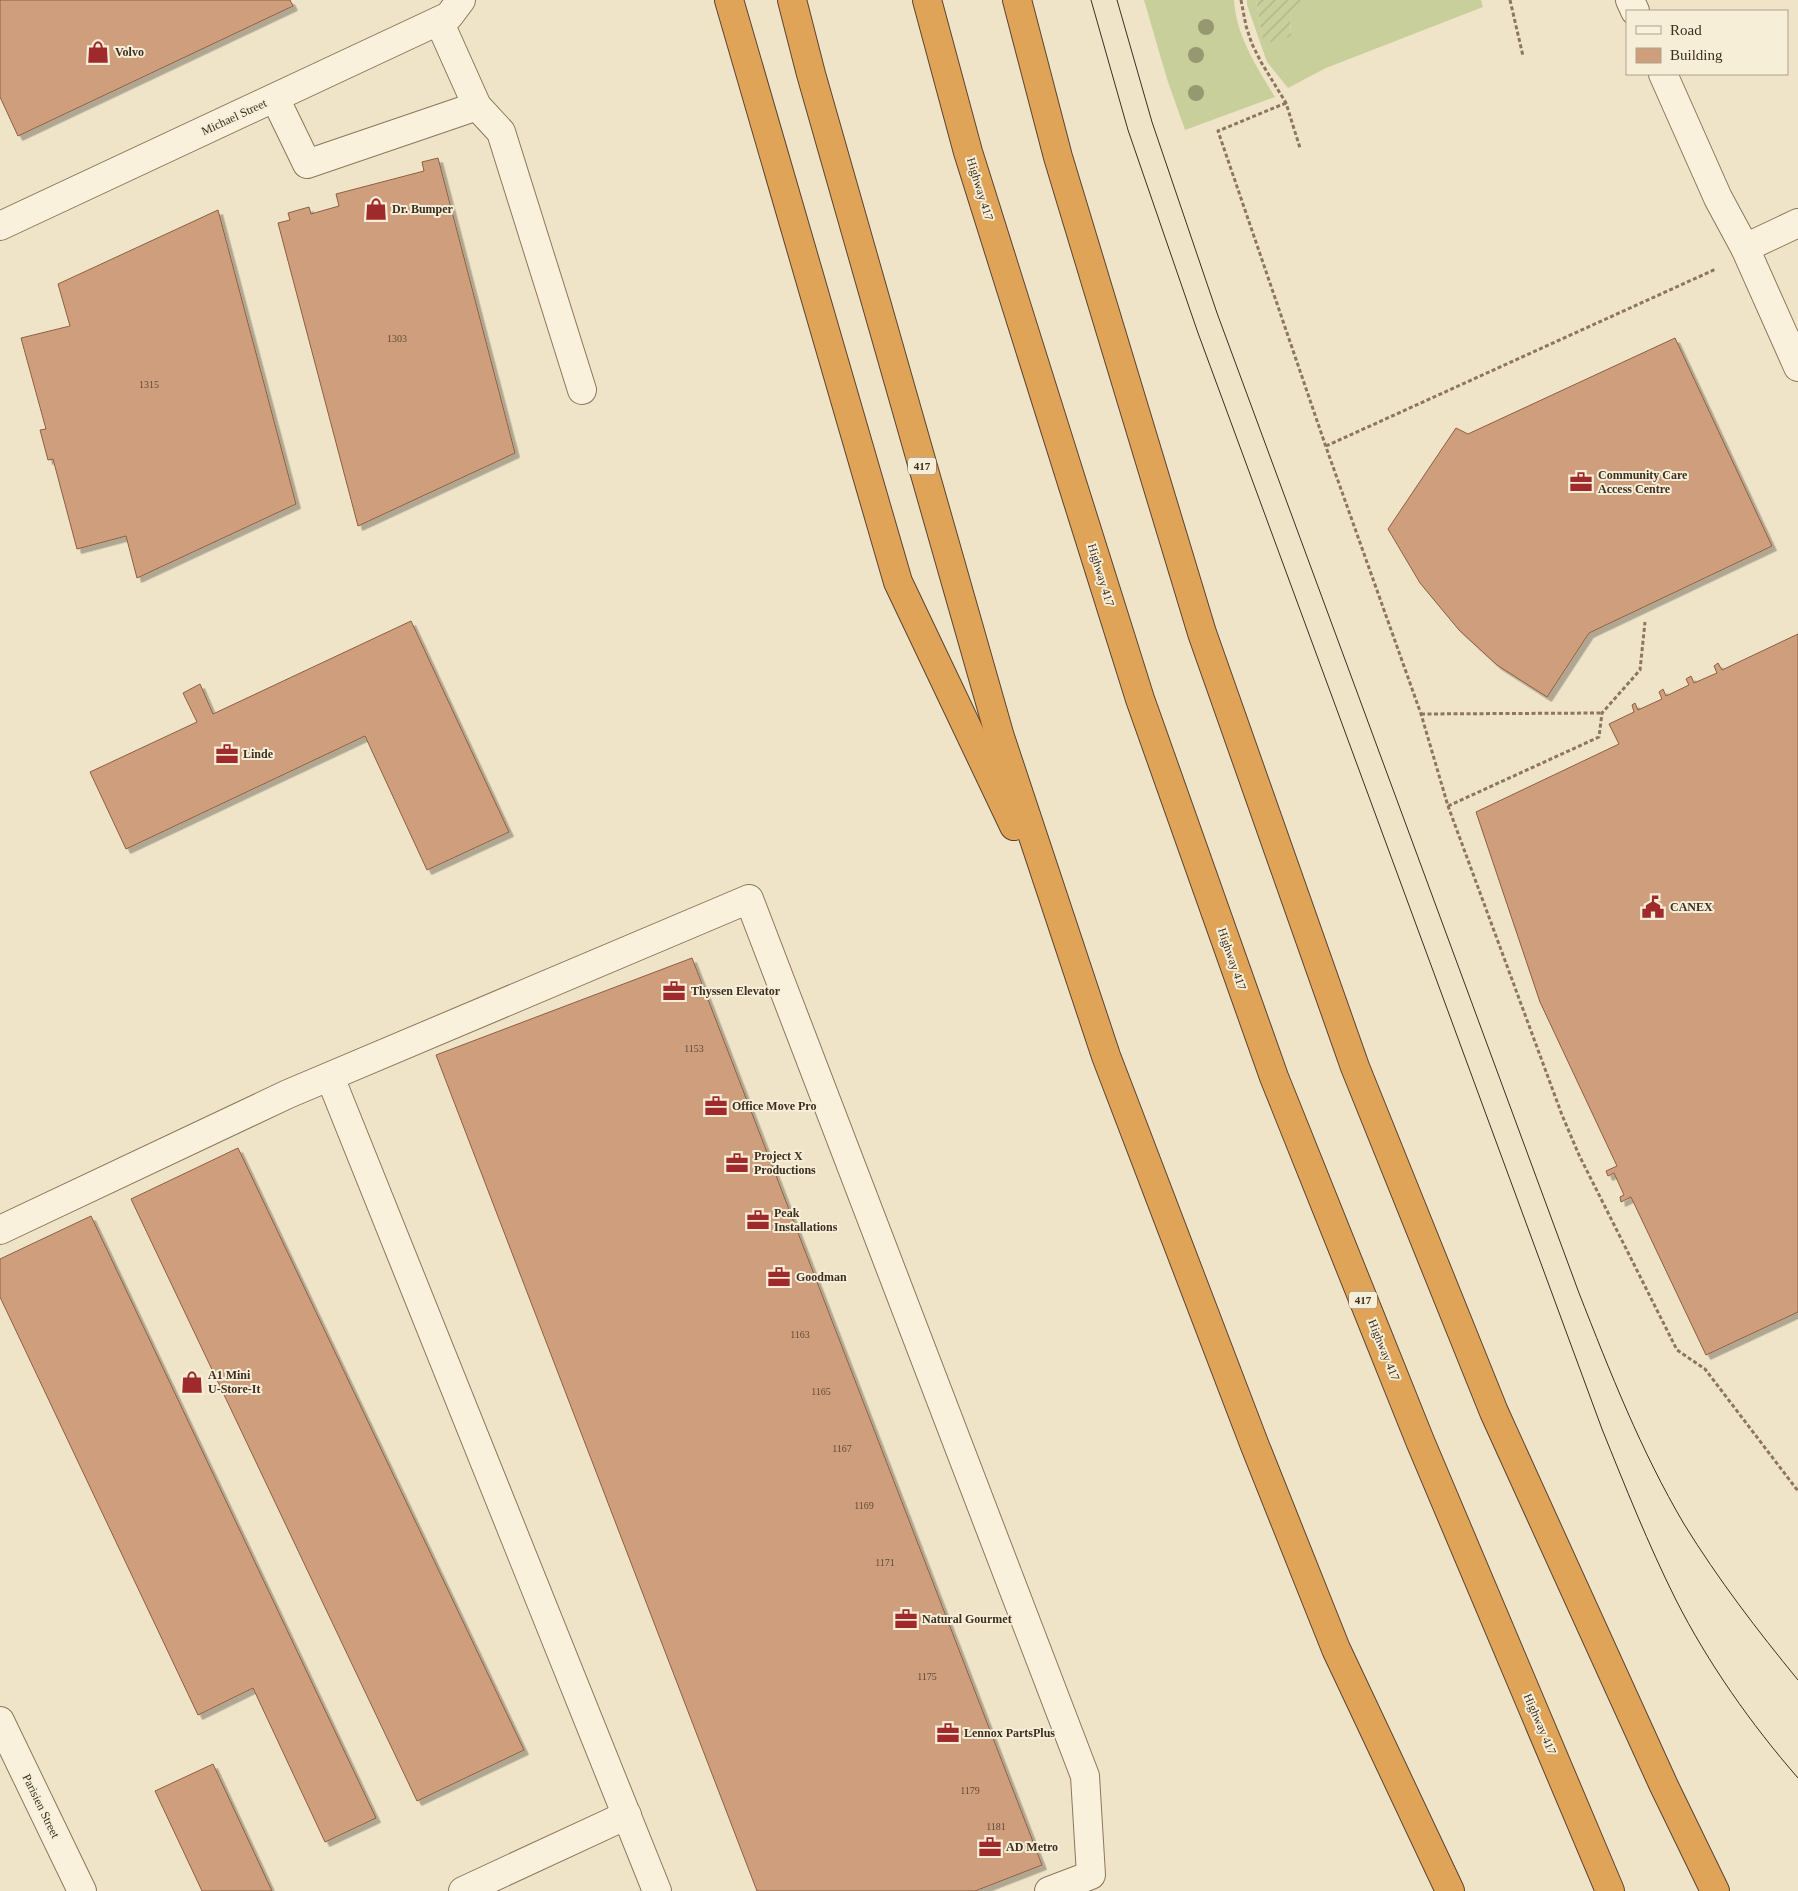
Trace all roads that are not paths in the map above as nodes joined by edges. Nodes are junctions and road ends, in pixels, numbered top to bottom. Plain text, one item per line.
1 (461, 0) edge
2 (729, 0) edge
3 (792, 0) edge
4 (927, 0) edge
5 (1017, 0) edge
6 (439, 21) junction
7 (1663, 75) edge
8 (275, 98) junction
9 (477, 106) junction
10 (1798, 223) edge
11 (0, 226) edge
12 (1745, 248) junction
13 (1798, 366) edge
14 (582, 390) dead end
15 (1063, 928) junction
16 (330, 1077) junction
17 (0, 1230) edge
18 (0, 1721) edge
19 (627, 1815) junction
20 (474, 1885) edge
21 (82, 1891) edge
22 (657, 1891) edge
23 (1049, 1891) edge
24 (1450, 1891) edge
25 (1610, 1891) edge
26 (1715, 1891) edge

1 - 6 street, Michael Street
2 - 15 highway
3 - 15 highway, 417
4 - 25 highway, Highway 417 / 417
5 - 26 highway
6 - 8 street, Michael Street
6 - 9 street
7 - 12 street
8 - 9 street
8 - 11 street, Michael Street
9 - 14 street
10 - 12 street
12 - 13 street
15 - 24 highway, 417
16 - 17 street
16 - 19 street
16 - 23 street
18 - 21 street, Parisien Street
19 - 20 street
19 - 22 street

